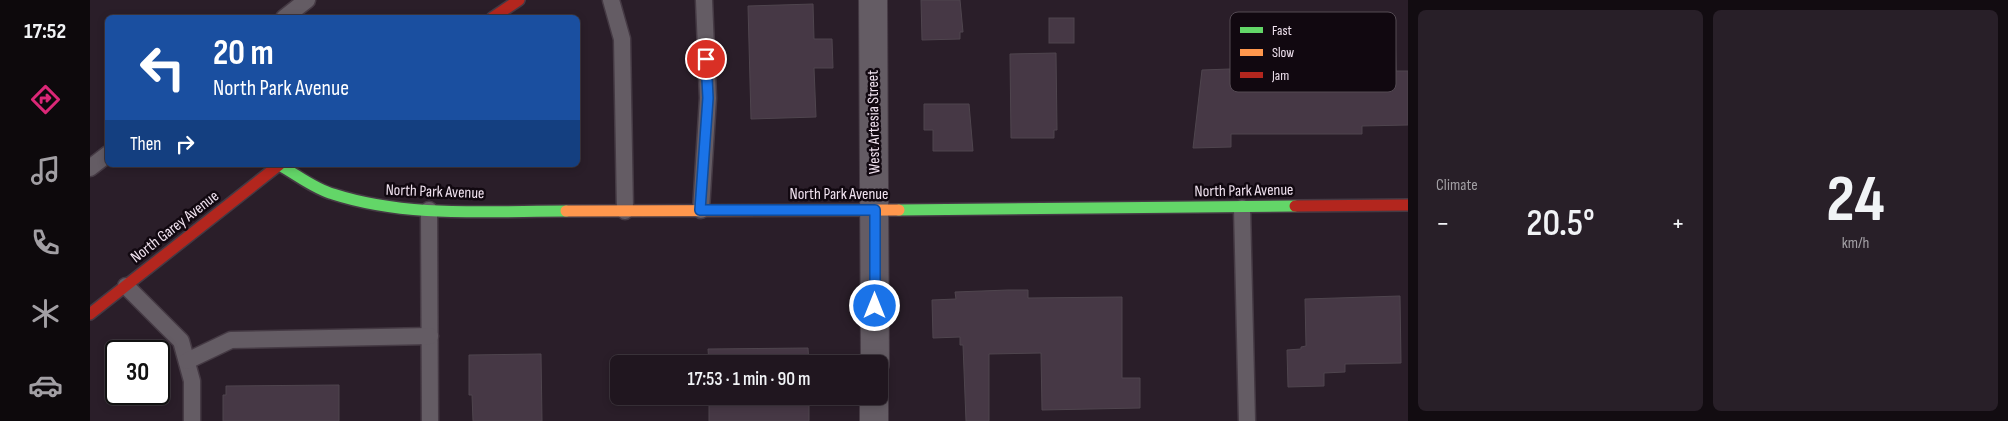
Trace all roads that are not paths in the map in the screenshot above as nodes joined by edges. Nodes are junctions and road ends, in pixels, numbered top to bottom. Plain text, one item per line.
1 (307, 0) edge
2 (519, 0) edge
3 (612, 0) edge
4 (704, 0) edge
5 (873, 0) edge
6 (288, 15) edge
7 (496, 15) edge
8 (105, 156) edge
9 (276, 167) edge
10 (283, 167) edge
11 (90, 168) edge
12 (1408, 205) edge
13 (1242, 208) junction
14 (429, 210) junction
15 (700, 210) junction
16 (875, 210) junction
17 (625, 211) junction
18 (126, 286) junction
19 (90, 314) edge
20 (430, 336) junction
21 (875, 355) edge
22 (187, 361) junction
23 (874, 405) edge
24 (192, 421) edge
25 (430, 421) edge
26 (874, 421) edge
27 (1247, 421) edge

1 - 6 lane
2 - 7 street
3 - 17 lane
4 - 15 lane
5 - 16 street, West Artesia Street
8 - 11 lane
9 - 18 street, North Garey Avenue
10 - 14 street, North Park Avenue
12 - 13 street, North Park Avenue
13 - 16 street, North Park Avenue
13 - 27 lane
14 - 17 street, North Park Avenue
14 - 20 lane
15 - 16 street, North Park Avenue
15 - 17 street, North Park Avenue
16 - 21 street, West Artesia Street
18 - 19 street, North Garey Avenue
18 - 22 lane
20 - 22 lane
20 - 25 lane
22 - 24 lane
23 - 26 street

